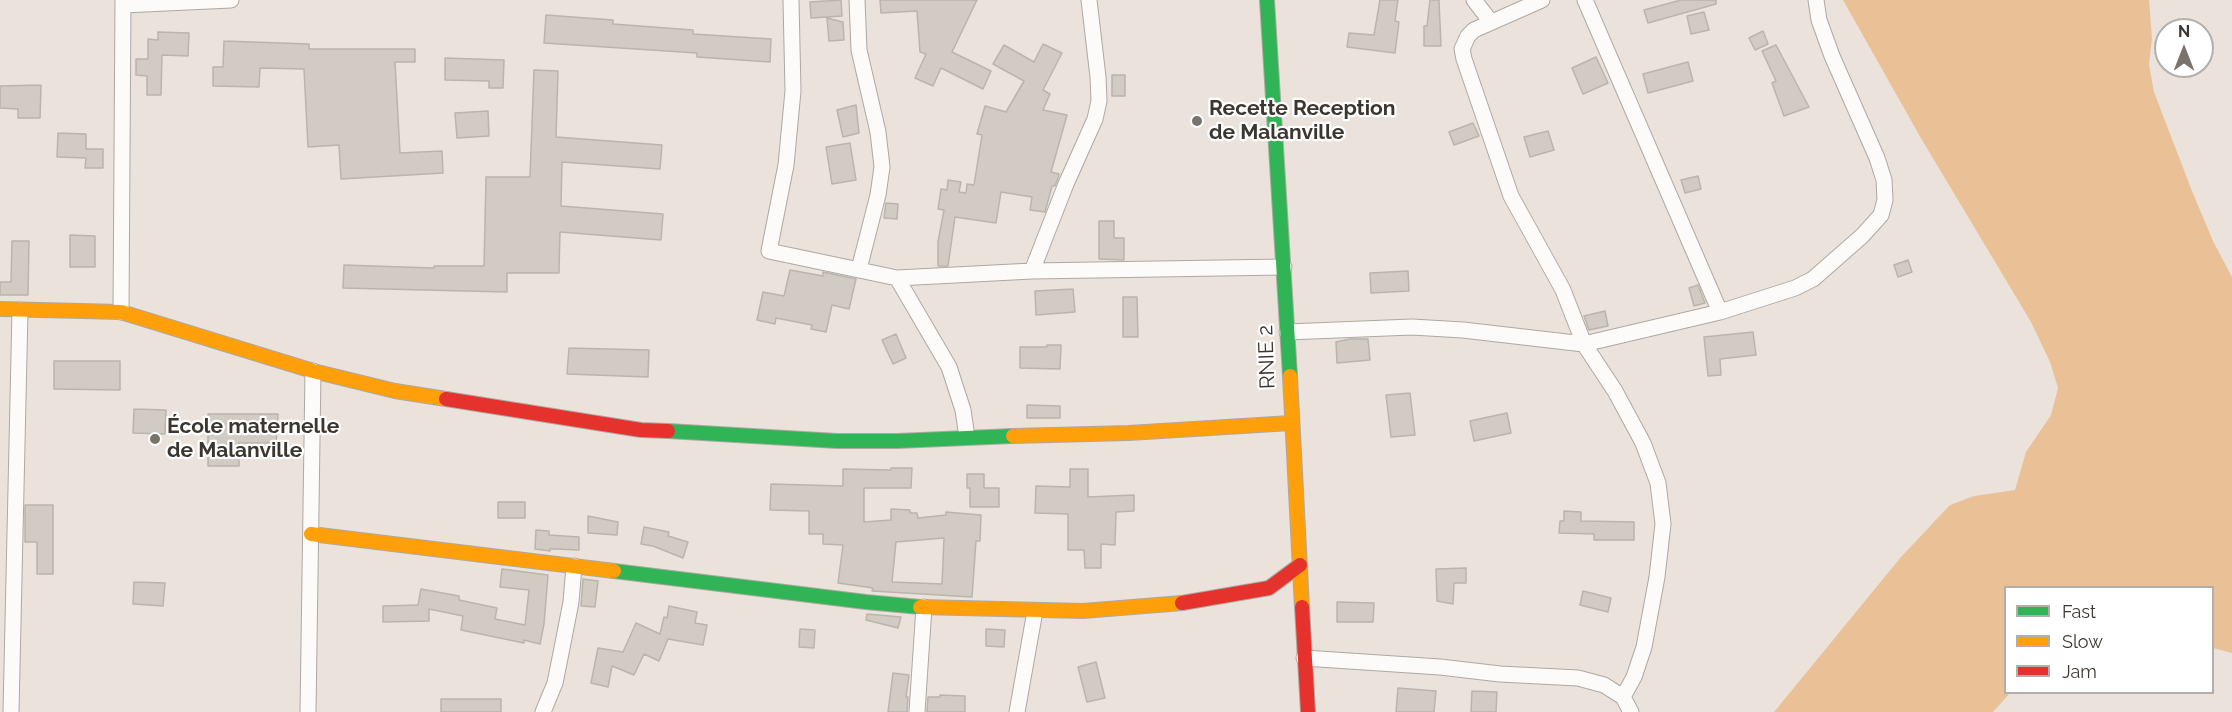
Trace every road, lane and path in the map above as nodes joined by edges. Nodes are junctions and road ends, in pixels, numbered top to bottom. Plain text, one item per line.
1 (231, 0) edge
2 (791, 0) edge
3 (857, 0) edge
4 (1089, 0) edge
5 (1267, 0) edge
6 (1474, 0) edge
7 (1542, 0) edge
8 (1585, 0) edge
9 (1816, 0) edge
10 (123, 3) edge
11 (1491, 22) junction
12 (1284, 267) junction
13 (860, 269) junction
14 (1032, 271) junction
15 (897, 278) junction
16 (0, 309) edge
17 (20, 310) junction
18 (121, 312) junction
19 (1720, 312) junction
20 (1287, 332) junction
21 (1584, 344) junction
22 (313, 371) junction
23 (1291, 423) junction
24 (967, 436) junction
25 (311, 534) junction
26 (1300, 565) junction
27 (574, 566) junction
28 (924, 607) junction
29 (1035, 611) junction
30 (1304, 658) junction
31 (1623, 697) junction
32 (11, 712) edge
33 (308, 712) edge
34 (543, 712) edge
35 (917, 712) edge
36 (1017, 712) edge
37 (1308, 712) edge
38 (1631, 712) edge

1 - 10 street
2 - 13 street
3 - 13 street
4 - 14 street
5 - 12 street, RNIE 2 / RNIE 2
6 - 11 street
7 - 11 street
8 - 19 street
9 - 19 street
10 - 18 street
11 - 21 street
12 - 14 street
12 - 20 street, RNIE 2 / RNIE 2
13 - 15 street
14 - 15 street
15 - 24 street
16 - 17 street
17 - 18 street
17 - 32 street
18 - 22 street
19 - 21 street
20 - 21 street
20 - 23 street, RNIE 2 / RNIE 2
21 - 31 street
22 - 24 street
22 - 25 street
23 - 24 street
23 - 26 street, RNIE 2 / RNIE 2
25 - 27 street
25 - 33 street
26 - 29 street
26 - 30 street, RNIE 2 / RNIE 2
27 - 28 street
27 - 34 street
28 - 29 street
28 - 35 street
29 - 36 street
30 - 31 street
30 - 37 street, RNIE 2 / RNIE 2
31 - 38 street

